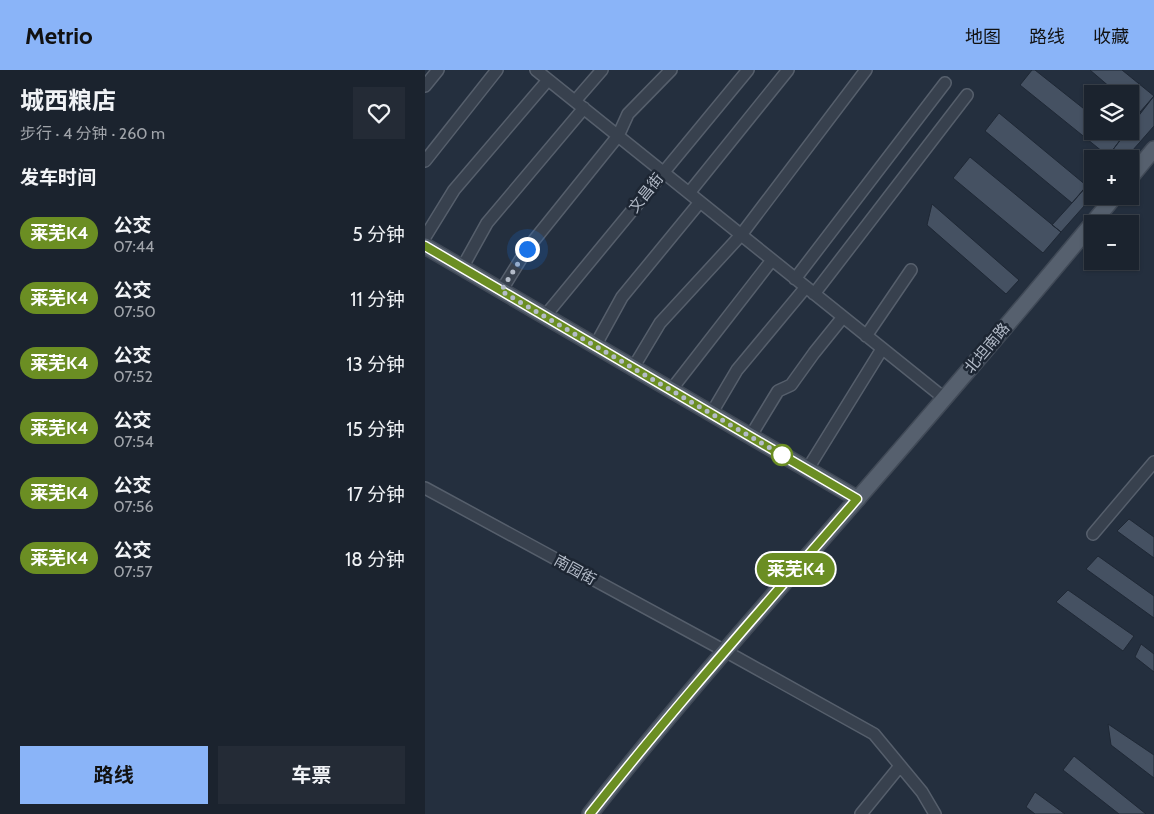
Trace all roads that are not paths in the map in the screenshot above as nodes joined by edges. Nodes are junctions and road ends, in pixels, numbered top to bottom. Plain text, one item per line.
1 (438, 70) edge
2 (497, 70) edge
3 (536, 70) edge
4 (602, 70) edge
5 (671, 70) edge
6 (747, 70) edge
7 (788, 70) edge
8 (866, 70) edge
9 (549, 80) junction
10 (945, 83) dead end
11 (425, 86) edge
12 (967, 95) dead end
13 (579, 105) junction
14 (618, 136) junction
15 (1154, 149) edge
16 (425, 161) edge
17 (1139, 167) edge
18 (689, 193) junction
19 (700, 202) junction
20 (1107, 205) edge
21 (741, 235) junction
22 (425, 237) edge
23 (425, 246) edge
24 (772, 260) junction
25 (462, 268) junction
26 (911, 270) dead end
27 (795, 279) junction
28 (501, 291) junction
29 (810, 291) junction
30 (545, 316) junction
31 (843, 317) junction
32 (866, 336) junction
33 (595, 346) junction
34 (882, 349) junction
35 (633, 368) junction
36 (671, 390) junction
37 (944, 398) junction
38 (711, 414) junction
39 (750, 437) junction
40 (1154, 462) edge
41 (807, 470) junction
42 (425, 488) edge
43 (857, 499) junction
44 (1093, 534) dead end
45 (725, 651) junction
46 (900, 766) junction
47 (590, 814) edge
48 (861, 814) edge
49 (935, 814) edge

1 - 11 street
2 - 16 street
3 - 9 street
4 - 13 street
5 - 14 street
6 - 30 street, 文昌街
7 - 18 street
8 - 21 street
9 - 13 street
9 - 22 street
10 - 27 street
12 - 29 street
13 - 14 street
13 - 25 street
14 - 18 street
14 - 28 street
15 - 17 main road
18 - 19 street
19 - 21 street
19 - 33 street
20 - 37 main road, 北坦南路
21 - 24 street
21 - 35 street
23 - 25 main road
24 - 27 street
24 - 36 street
25 - 28 main road
26 - 32 street
27 - 29 street
28 - 30 main road
29 - 31 street
29 - 38 street
30 - 33 main road
31 - 32 street
31 - 39 street
32 - 34 street
33 - 35 main road
34 - 37 street
34 - 41 street
35 - 36 main road
36 - 38 main road
37 - 43 main road, 北坦南路
38 - 39 main road
39 - 41 main road
40 - 44 street
41 - 43 main road
42 - 45 street, 南园街
43 - 45 main road, 北坦南路
45 - 46 street, 南园街
45 - 47 main road, 北坦南路
46 - 48 street
46 - 49 street, 南园街

